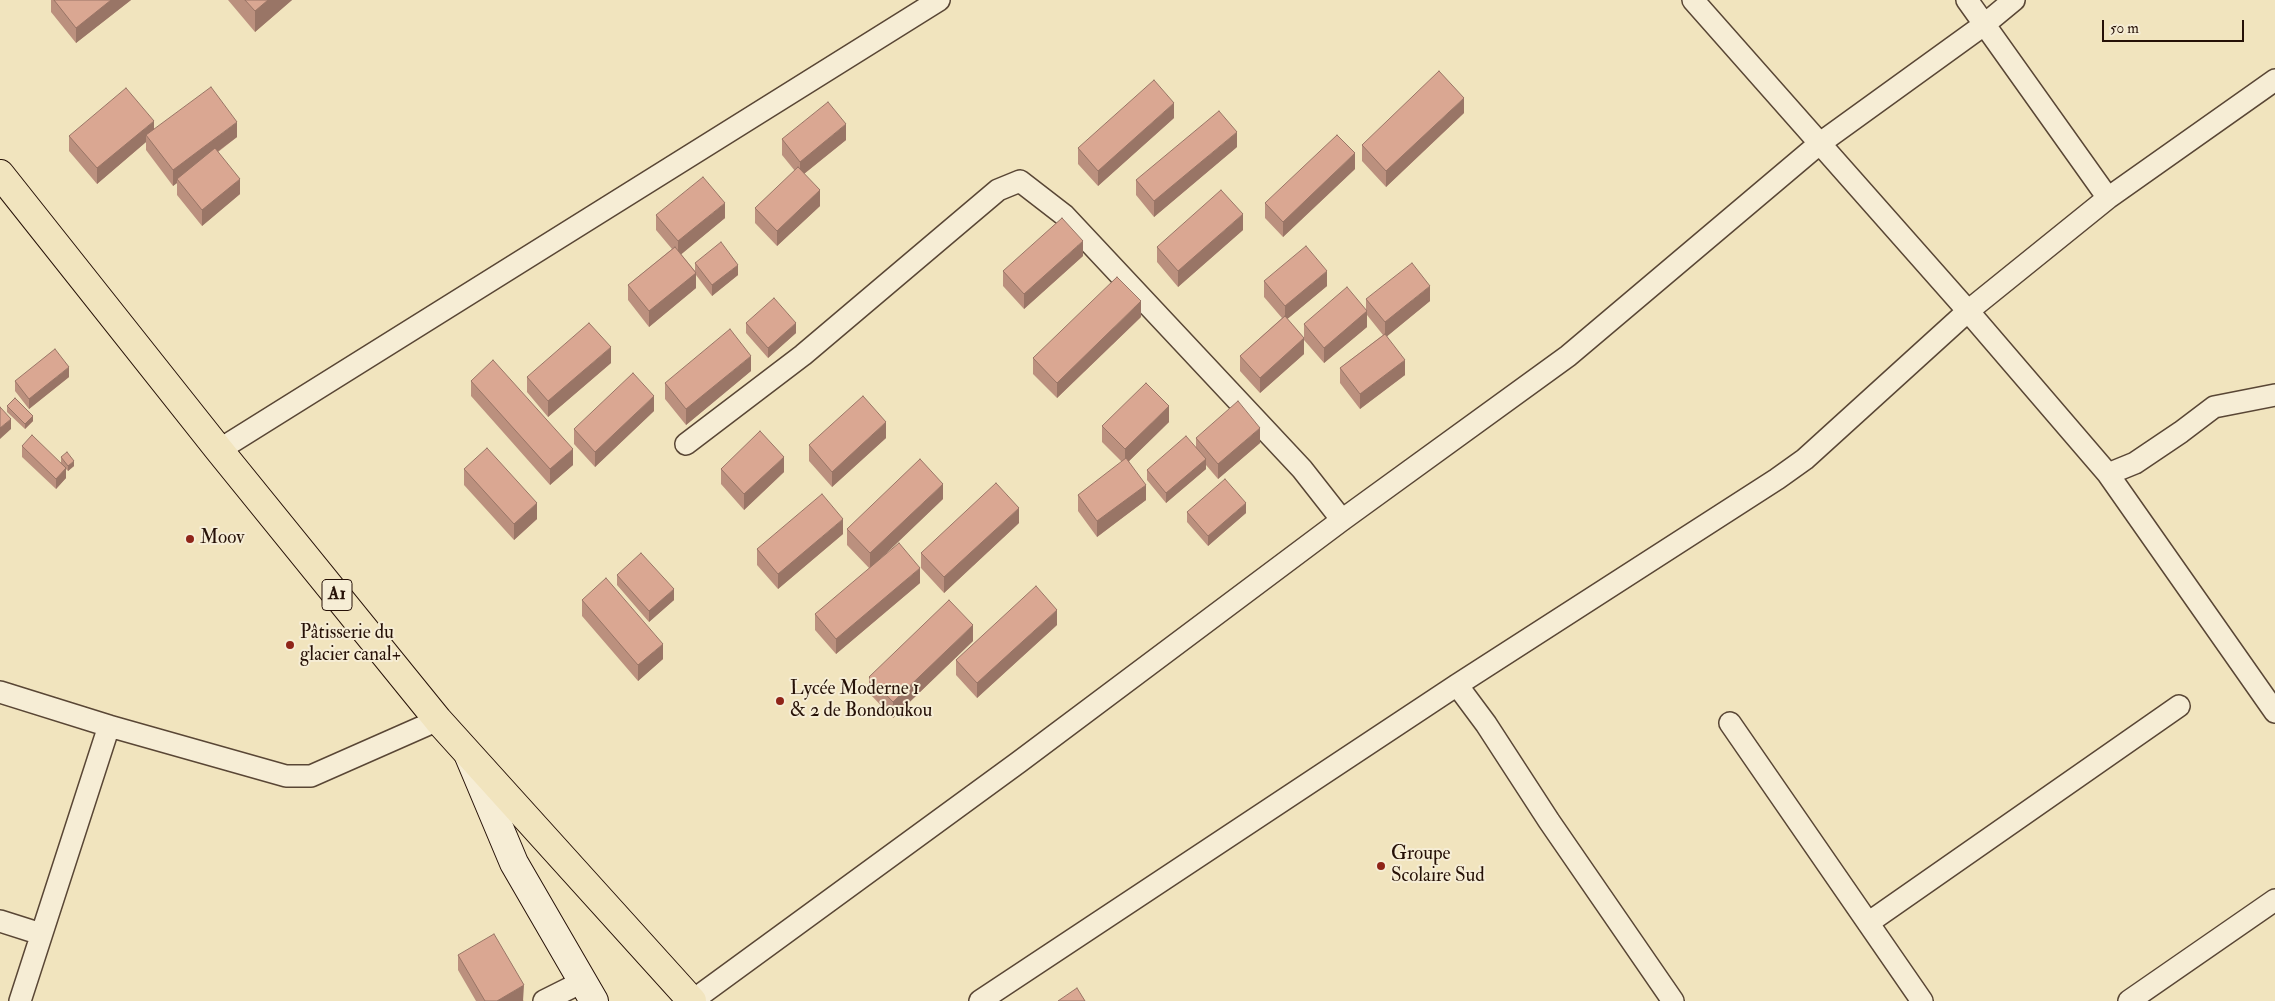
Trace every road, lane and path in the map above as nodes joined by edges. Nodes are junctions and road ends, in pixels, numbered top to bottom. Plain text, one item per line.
1 (940, 0) edge
2 (1693, 0) edge
3 (1967, 0) edge
4 (2014, 0) edge
5 (1985, 24) junction
6 (2275, 80) edge
7 (1819, 144) junction
8 (0, 174) edge
9 (2108, 198) junction
10 (1968, 311) junction
11 (2275, 395) edge
12 (686, 444) dead end
13 (220, 450) junction
14 (2108, 474) junction
15 (1342, 520) junction
16 (1457, 685) junction
17 (0, 692) edge
18 (2179, 706) dead end
19 (2275, 712) edge
20 (438, 720) junction
21 (1730, 723) dead end
22 (109, 726) junction
23 (467, 753) junction
24 (2275, 900) edge
25 (0, 922) edge
26 (1868, 923) junction
27 (41, 934) junction
28 (589, 991) edge
29 (20, 1001) edge
30 (544, 1001) edge
31 (692, 1001) edge
32 (980, 1001) edge
33 (1673, 1001) edge
34 (1922, 1001) edge
35 (2129, 1001) edge

1 - 13 street
2 - 7 street
3 - 5 street
4 - 5 street
5 - 7 street
5 - 9 street
6 - 9 street
7 - 10 street
7 - 15 street
8 - 13 main road, A1
9 - 10 street
10 - 14 street
10 - 16 street
11 - 14 street
12 - 15 street
13 - 20 main road, A1
14 - 19 street
15 - 31 street
16 - 32 street
16 - 33 street
17 - 22 street
18 - 26 street
20 - 22 street
20 - 23 main road, A1
21 - 26 street
22 - 27 street
23 - 28 street
23 - 31 main road, A1
24 - 35 street
25 - 27 street
26 - 34 street
27 - 29 street
28 - 30 street

